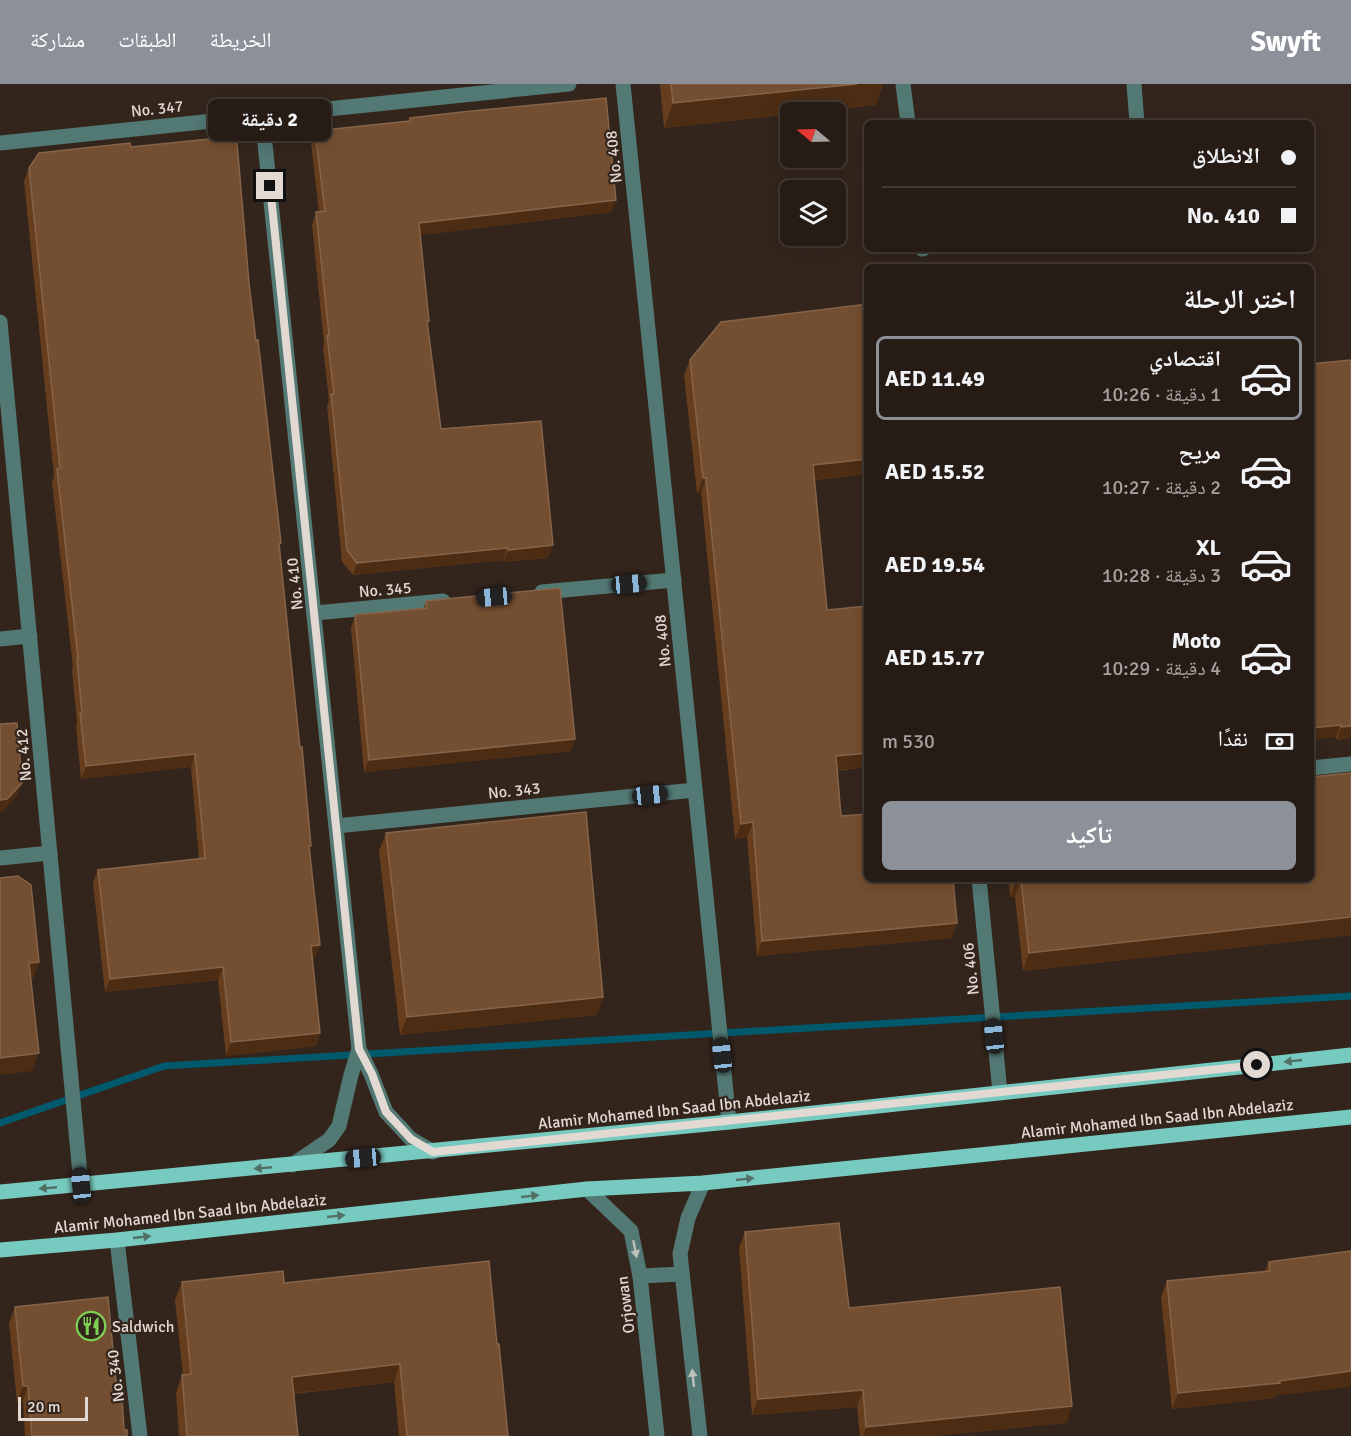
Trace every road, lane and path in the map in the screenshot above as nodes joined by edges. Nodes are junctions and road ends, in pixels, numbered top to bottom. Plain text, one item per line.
1 (569, 84) edge
2 (624, 84) edge
3 (903, 84) edge
4 (1134, 84) edge
5 (262, 115) junction
6 (908, 120) edge
7 (1137, 120) edge
8 (0, 143) edge
9 (0, 322) edge
10 (2, 361) edge
11 (674, 580) junction
12 (523, 594) edge
13 (454, 600) edge
14 (315, 613) junction
15 (30, 636) junction
16 (0, 639) edge
17 (1351, 764) edge
18 (1314, 768) edge
19 (695, 790) junction
20 (336, 826) junction
21 (50, 853) junction
22 (0, 858) edge
23 (979, 882) edge
24 (359, 1049) junction
25 (1351, 1055) edge
26 (1000, 1092) junction
27 (1351, 1117) edge
28 (729, 1122) junction
29 (433, 1152) junction
30 (292, 1165) junction
31 (703, 1183) junction
32 (81, 1185) junction
33 (587, 1190) junction
34 (0, 1192) edge
35 (117, 1240) junction
36 (0, 1250) edge
37 (682, 1274) junction
38 (640, 1276) junction
39 (140, 1436) edge
40 (657, 1436) edge
41 (700, 1436) edge

1 - 5 street, No. 347
2 - 11 street, No. 408
3 - 6 street
4 - 7 street
5 - 8 street, No. 347
5 - 14 street, No. 410
9 - 10 street, No. 412
10 - 15 street, No. 412
11 - 12 street
11 - 19 street, No. 408
13 - 14 street, No. 345
14 - 20 street, No. 410
15 - 16 street
15 - 21 street, No. 412
17 - 18 street
19 - 20 street, No. 343
19 - 28 street, No. 408
20 - 24 street, No. 410
21 - 22 street
21 - 32 street, No. 412
23 - 26 street, No. 406
24 - 29 street
24 - 30 street
25 -> 26 main road, Alamir Mohamed Ibn Saad Ibn Abdelaziz
26 - 28 main road, Alamir Mohamed Ibn Saad Ibn Abdelaziz
31 -> 27 main road, Alamir Mohamed Ibn Saad Ibn Abdelaziz
28 - 29 main road, Alamir Mohamed Ibn Saad Ibn Abdelaziz
29 - 30 main road, Alamir Mohamed Ibn Saad Ibn Abdelaziz
30 -> 32 main road, Alamir Mohamed Ibn Saad Ibn Abdelaziz
31 - 33 main road, Alamir Mohamed Ibn Saad Ibn Abdelaziz
31 - 37 street
32 -> 34 main road, Alamir Mohamed Ibn Saad Ibn Abdelaziz
35 -> 33 main road, Alamir Mohamed Ibn Saad Ibn Abdelaziz
33 -> 38 street, Orjowan
35 - 36 main road, Alamir Mohamed Ibn Saad Ibn Abdelaziz
35 - 39 street, No. 340
37 - 38 street
41 -> 37 street
38 - 40 street, Orjowan

